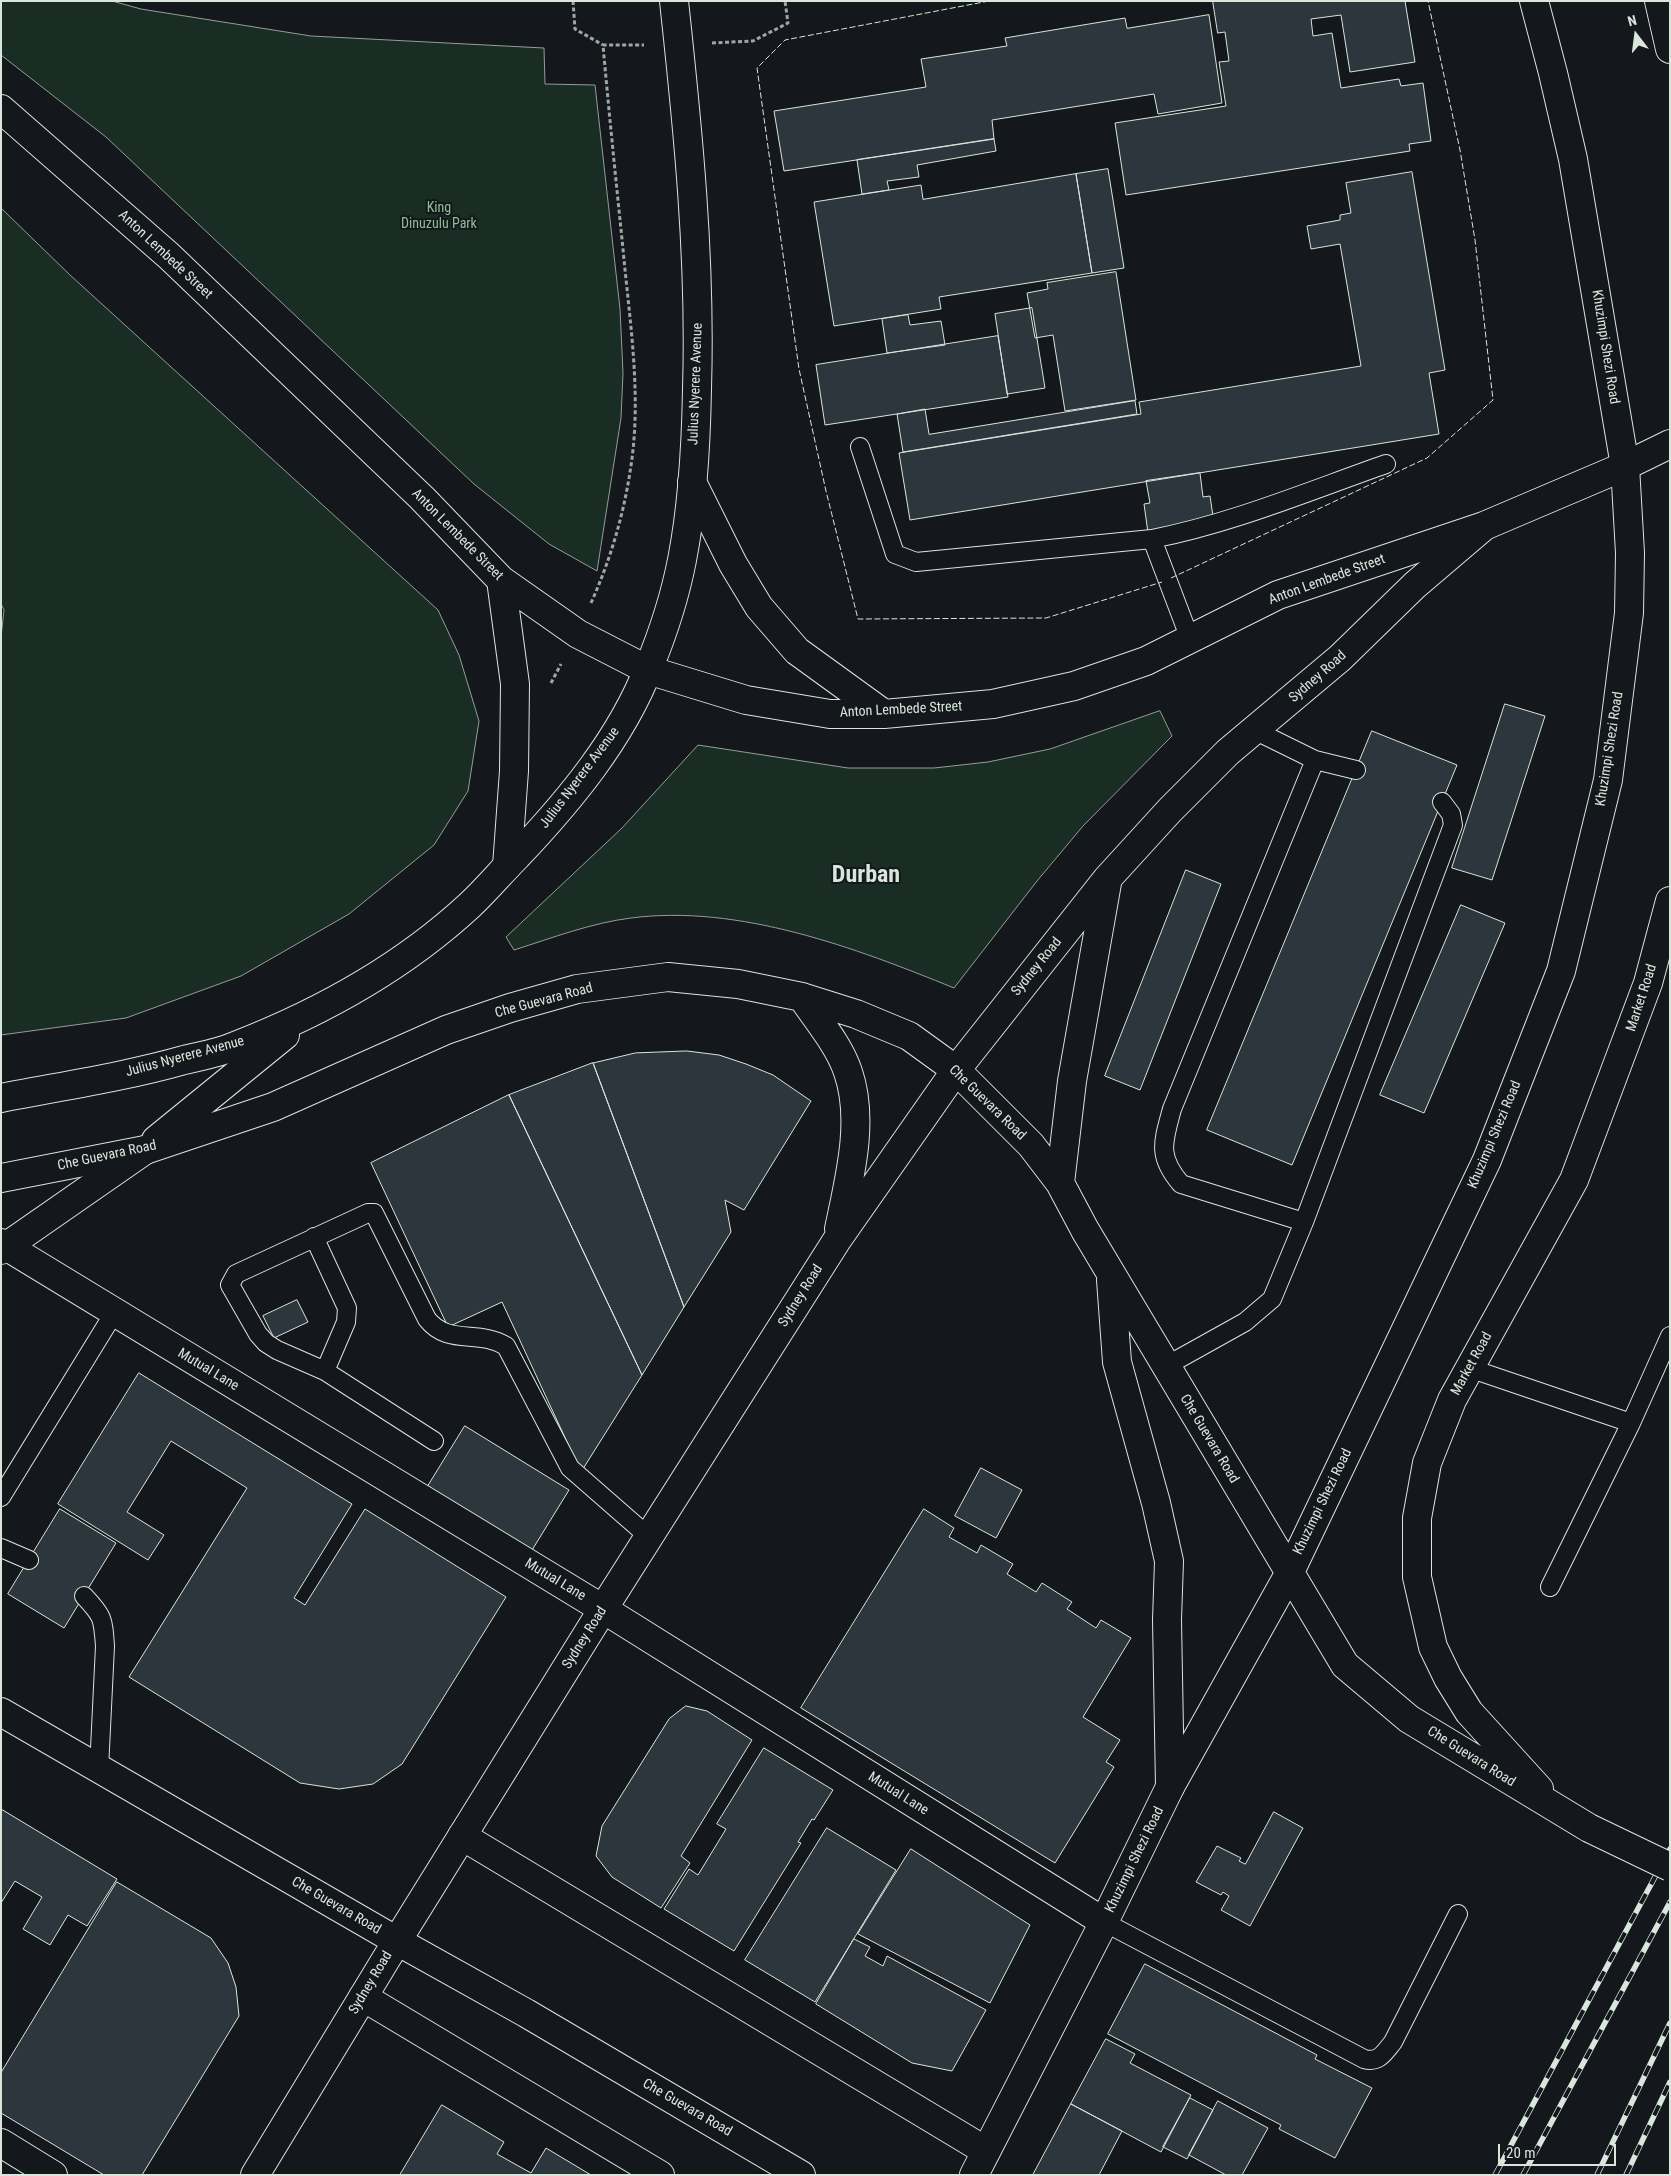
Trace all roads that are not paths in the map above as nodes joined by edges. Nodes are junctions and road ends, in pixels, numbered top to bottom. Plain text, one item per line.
1 (674, 1) edge
2 (1534, 1) edge
3 (1659, 1) edge
4 (1670, 49) edge
5 (1, 109) edge
6 (1669, 445) edge
7 (860, 447) dead end
8 (1386, 464) dead end
9 (1624, 466) junction
10 (692, 482) junction
11 (1484, 526) junction
12 (1152, 539) junction
13 (501, 580) junction
14 (1190, 639) junction
15 (648, 670) junction
16 (884, 714) junction
17 (1256, 731) junction
18 (1315, 760) junction
19 (1356, 770) dead end
20 (1442, 802) dead end
21 (507, 866) junction
22 (1107, 879) junction
23 (1670, 901) edge
24 (802, 997) junction
25 (312, 1013) junction
26 (956, 1070) junction
27 (1, 1098) edge
28 (145, 1150) junction
29 (1, 1178) edge
30 (1060, 1183) junction
31 (1304, 1222) junction
32 (314, 1237) junction
33 (837, 1240) junction
34 (3, 1246) edge
35 (1111, 1274) junction
36 (114, 1312) junction
37 (1670, 1336) edge
38 (1166, 1366) junction
39 (1470, 1368) junction
40 (325, 1370) junction
41 (1632, 1423) junction
42 (434, 1441) dead end
43 (1, 1497) edge
44 (649, 1536) junction
45 (1, 1548) edge
46 (29, 1560) dead end
47 (1289, 1574) junction
48 (1550, 1587) dead end
49 (84, 1596) dead end
50 (602, 1609) junction
51 (1, 1712) edge
52 (99, 1769) junction
53 (1170, 1787) junction
54 (1560, 1812) junction
55 (462, 1836) junction
56 (1670, 1867) edge
57 (1458, 1914) dead end
58 (1104, 1922) junction
59 (397, 1941) junction
60 (363, 1997) junction
61 (1, 2143) edge
62 (980, 2163) edge
63 (53, 2175) edge
64 (255, 2175) edge
65 (660, 2175) edge
66 (801, 2175) edge

1 - 10 main road, Julius Nyerere Avenue
2 - 9 main road, Khuzimpi Shezi Road
3 - 4 main road
5 - 13 main road, Anton Lembede Street
6 - 9 main road, Anton Lembede Street
7 - 12 lane
8 - 12 lane
9 - 11 main road, Anton Lembede Street
9 - 47 main road, Khuzimpi Shezi Road
10 - 15 main road, Julius Nyerere Avenue
10 - 16 main road
11 - 14 main road, Anton Lembede Street
11 - 17 main road, Sydney Road
12 - 14 lane
13 - 15 main road, Anton Lembede Street
13 - 21 main road
14 - 16 main road, Anton Lembede Street
15 - 16 main road, Anton Lembede Street
15 - 21 main road, Julius Nyerere Avenue
17 - 18 lane
17 - 22 main road, Sydney Road
18 - 19 lane
18 - 31 lane
20 - 31 lane
21 - 25 main road, Julius Nyerere Avenue
22 - 26 main road, Sydney Road
22 - 30 main road
23 - 39 main road, Market Road
24 - 26 main road, Che Guevara Road
24 - 28 main road, Che Guevara Road
24 - 33 main road
25 - 27 main road, Julius Nyerere Avenue
25 - 28 main road
26 - 30 main road, Che Guevara Road
26 - 33 main road, Sydney Road
28 - 29 main road, Che Guevara Road
28 - 34 main road
30 - 35 main road, Che Guevara Road
31 - 38 lane
32 - 40 lane
32 - 40 lane
32 - 44 lane
33 - 44 main road, Sydney Road
34 - 36 main road, Mutual Lane
35 - 38 main road, Che Guevara Road
35 - 53 main road
36 - 43 lane
36 - 50 main road, Mutual Lane
37 - 41 lane
38 - 47 main road, Che Guevara Road
39 - 41 lane
39 - 54 main road, Market Road
40 - 42 lane
41 - 48 lane
44 - 50 main road, Sydney Road
45 - 46 lane
47 - 53 main road, Khuzimpi Shezi Road
47 - 54 main road, Che Guevara Road
49 - 52 lane
50 - 55 main road, Sydney Road
50 - 58 main road, Mutual Lane
51 - 52 main road, Che Guevara Road
52 - 59 main road, Che Guevara Road
53 - 58 main road, Khuzimpi Shezi Road
54 - 56 main road, Che Guevara Road, bridge
55 - 59 main road, Sydney Road
55 - 62 main road
57 - 58 lane
58 - 62 main road, Khuzimpi Shezi Road
59 - 60 main road, Sydney Road
59 - 66 main road, Che Guevara Road
60 - 64 main road, Sydney Road
60 - 65 main road
61 - 63 main road

